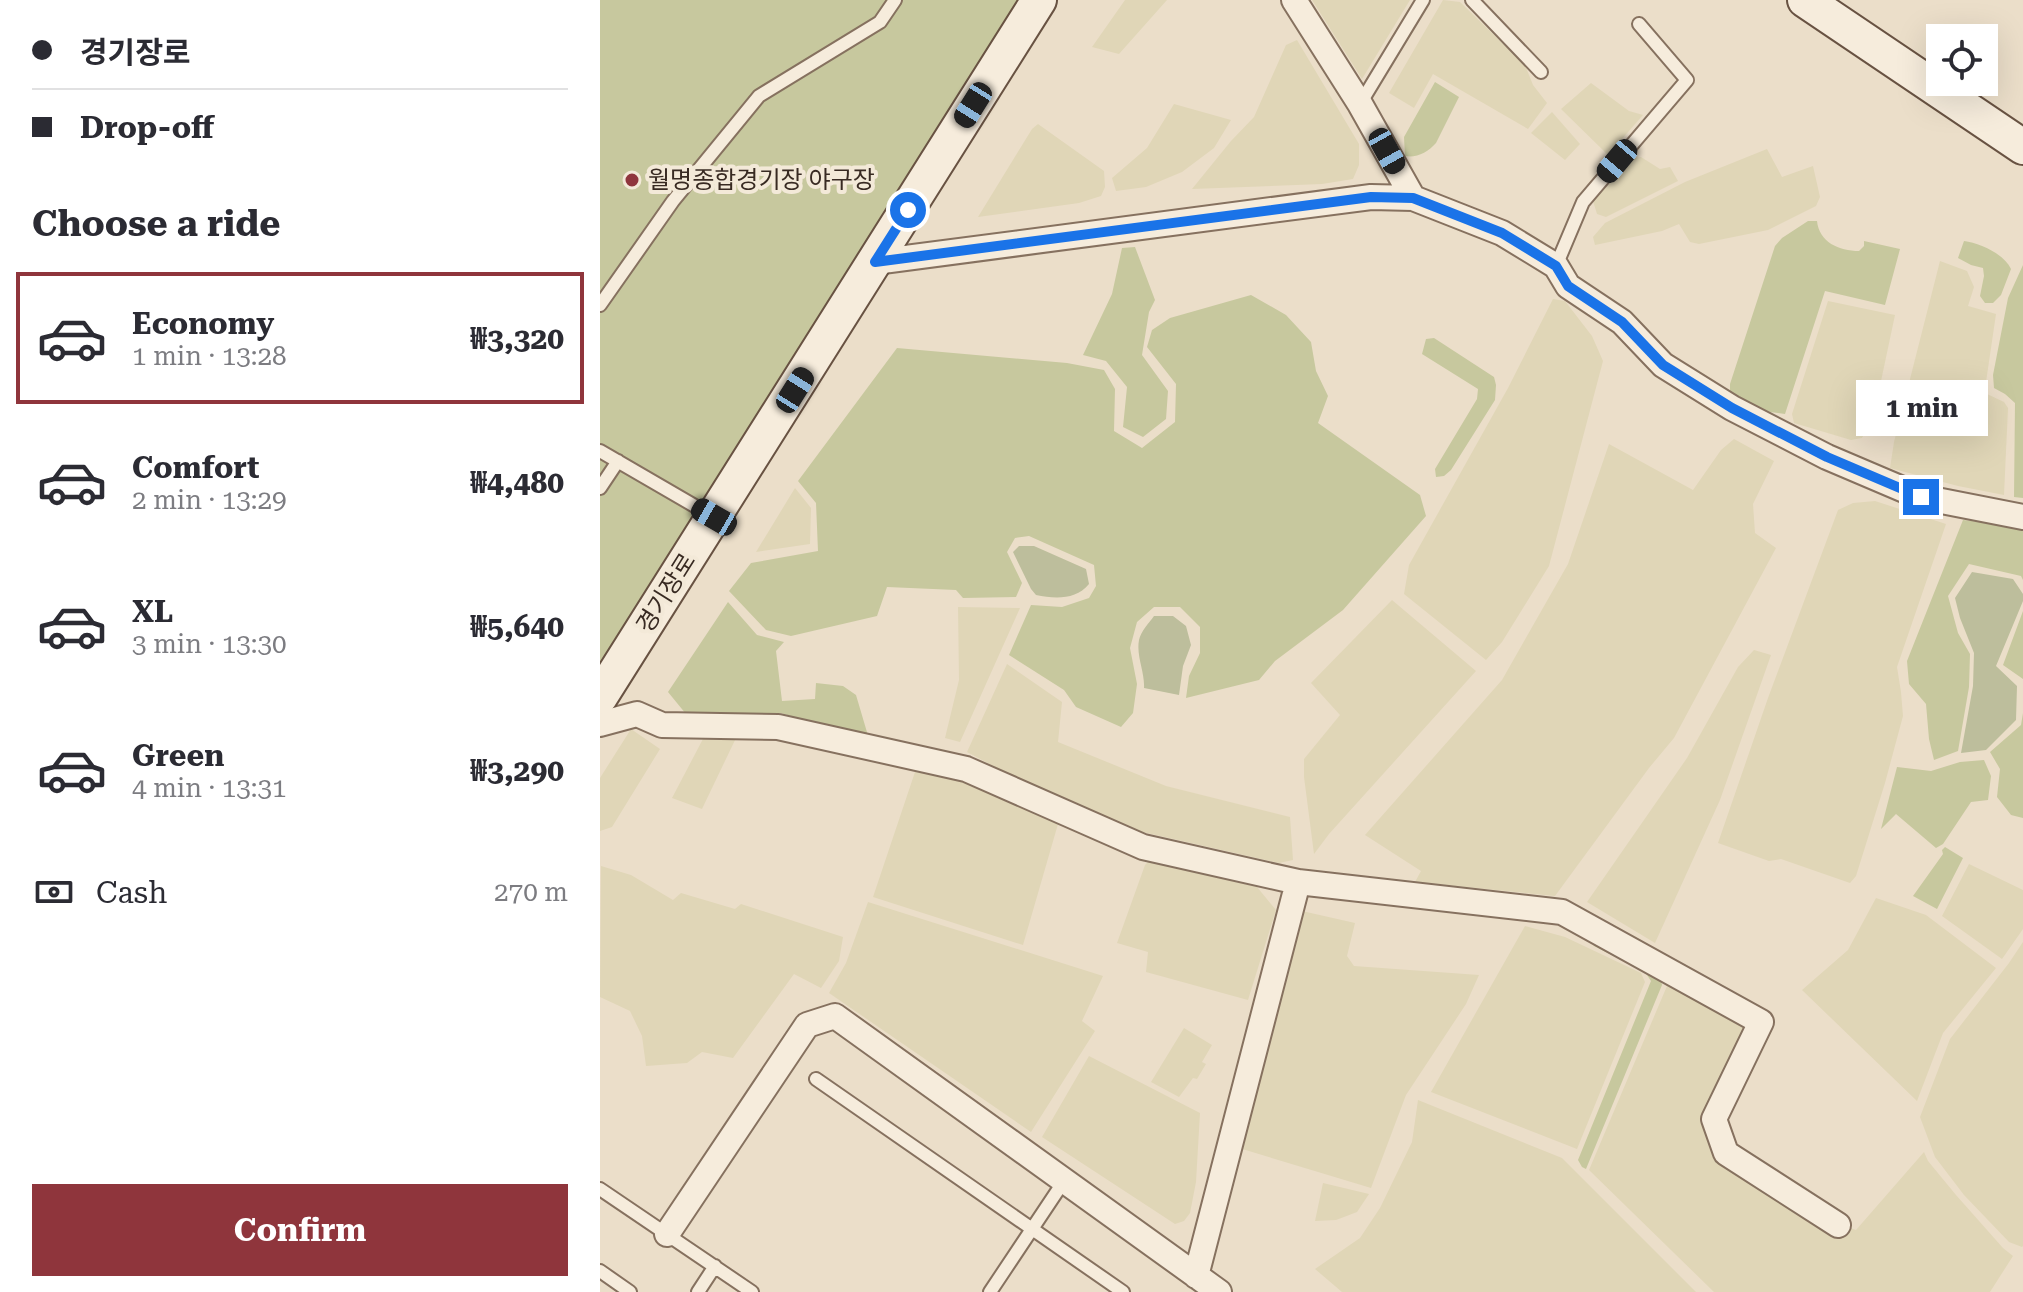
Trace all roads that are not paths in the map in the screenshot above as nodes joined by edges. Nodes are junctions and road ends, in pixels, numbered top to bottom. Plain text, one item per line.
1 (895, 0) edge
2 (1039, 0) edge
3 (1294, 0) edge
4 (1423, 0) edge
5 (1472, 0) edge
6 (1805, 0) edge
7 (1639, 24) dead end
8 (1541, 72) dead end
9 (1360, 104) junction
10 (2023, 147) edge
11 (1413, 198) junction
12 (875, 262) junction
13 (1556, 266) junction
14 (600, 305) edge
15 (600, 451) edge
16 (618, 461) junction
17 (600, 488) edge
18 (714, 517) junction
19 (2023, 517) edge
20 (600, 697) edge
21 (600, 724) edge
22 (1298, 882) junction
23 (816, 1079) dead end
24 (1064, 1181) junction
25 (600, 1189) edge
26 (1838, 1225) dead end
27 (1032, 1229) junction
28 (667, 1234) junction
29 (715, 1266) junction
30 (600, 1271) edge
31 (1196, 1276) junction
32 (630, 1292) edge
33 (698, 1292) edge
34 (752, 1292) edge
35 (990, 1292) edge
36 (1123, 1292) edge
37 (1219, 1292) edge

1 - 14 lane
2 - 12 street, 경기장로
3 - 9 street
4 - 9 lane
5 - 8 lane
6 - 10 street
7 - 13 lane
9 - 11 street
11 - 12 street
11 - 13 street
12 - 18 street, 경기장로
13 - 19 street
15 - 16 lane
16 - 17 lane
16 - 18 lane
18 - 20 street, 경기장로
21 - 22 street
22 - 26 street
22 - 31 street
23 - 27 lane
24 - 27 lane
24 - 28 street
24 - 31 street
25 - 28 lane
27 - 35 lane
27 - 36 lane
28 - 29 lane
29 - 33 lane
29 - 34 lane
30 - 32 lane
31 - 37 street

